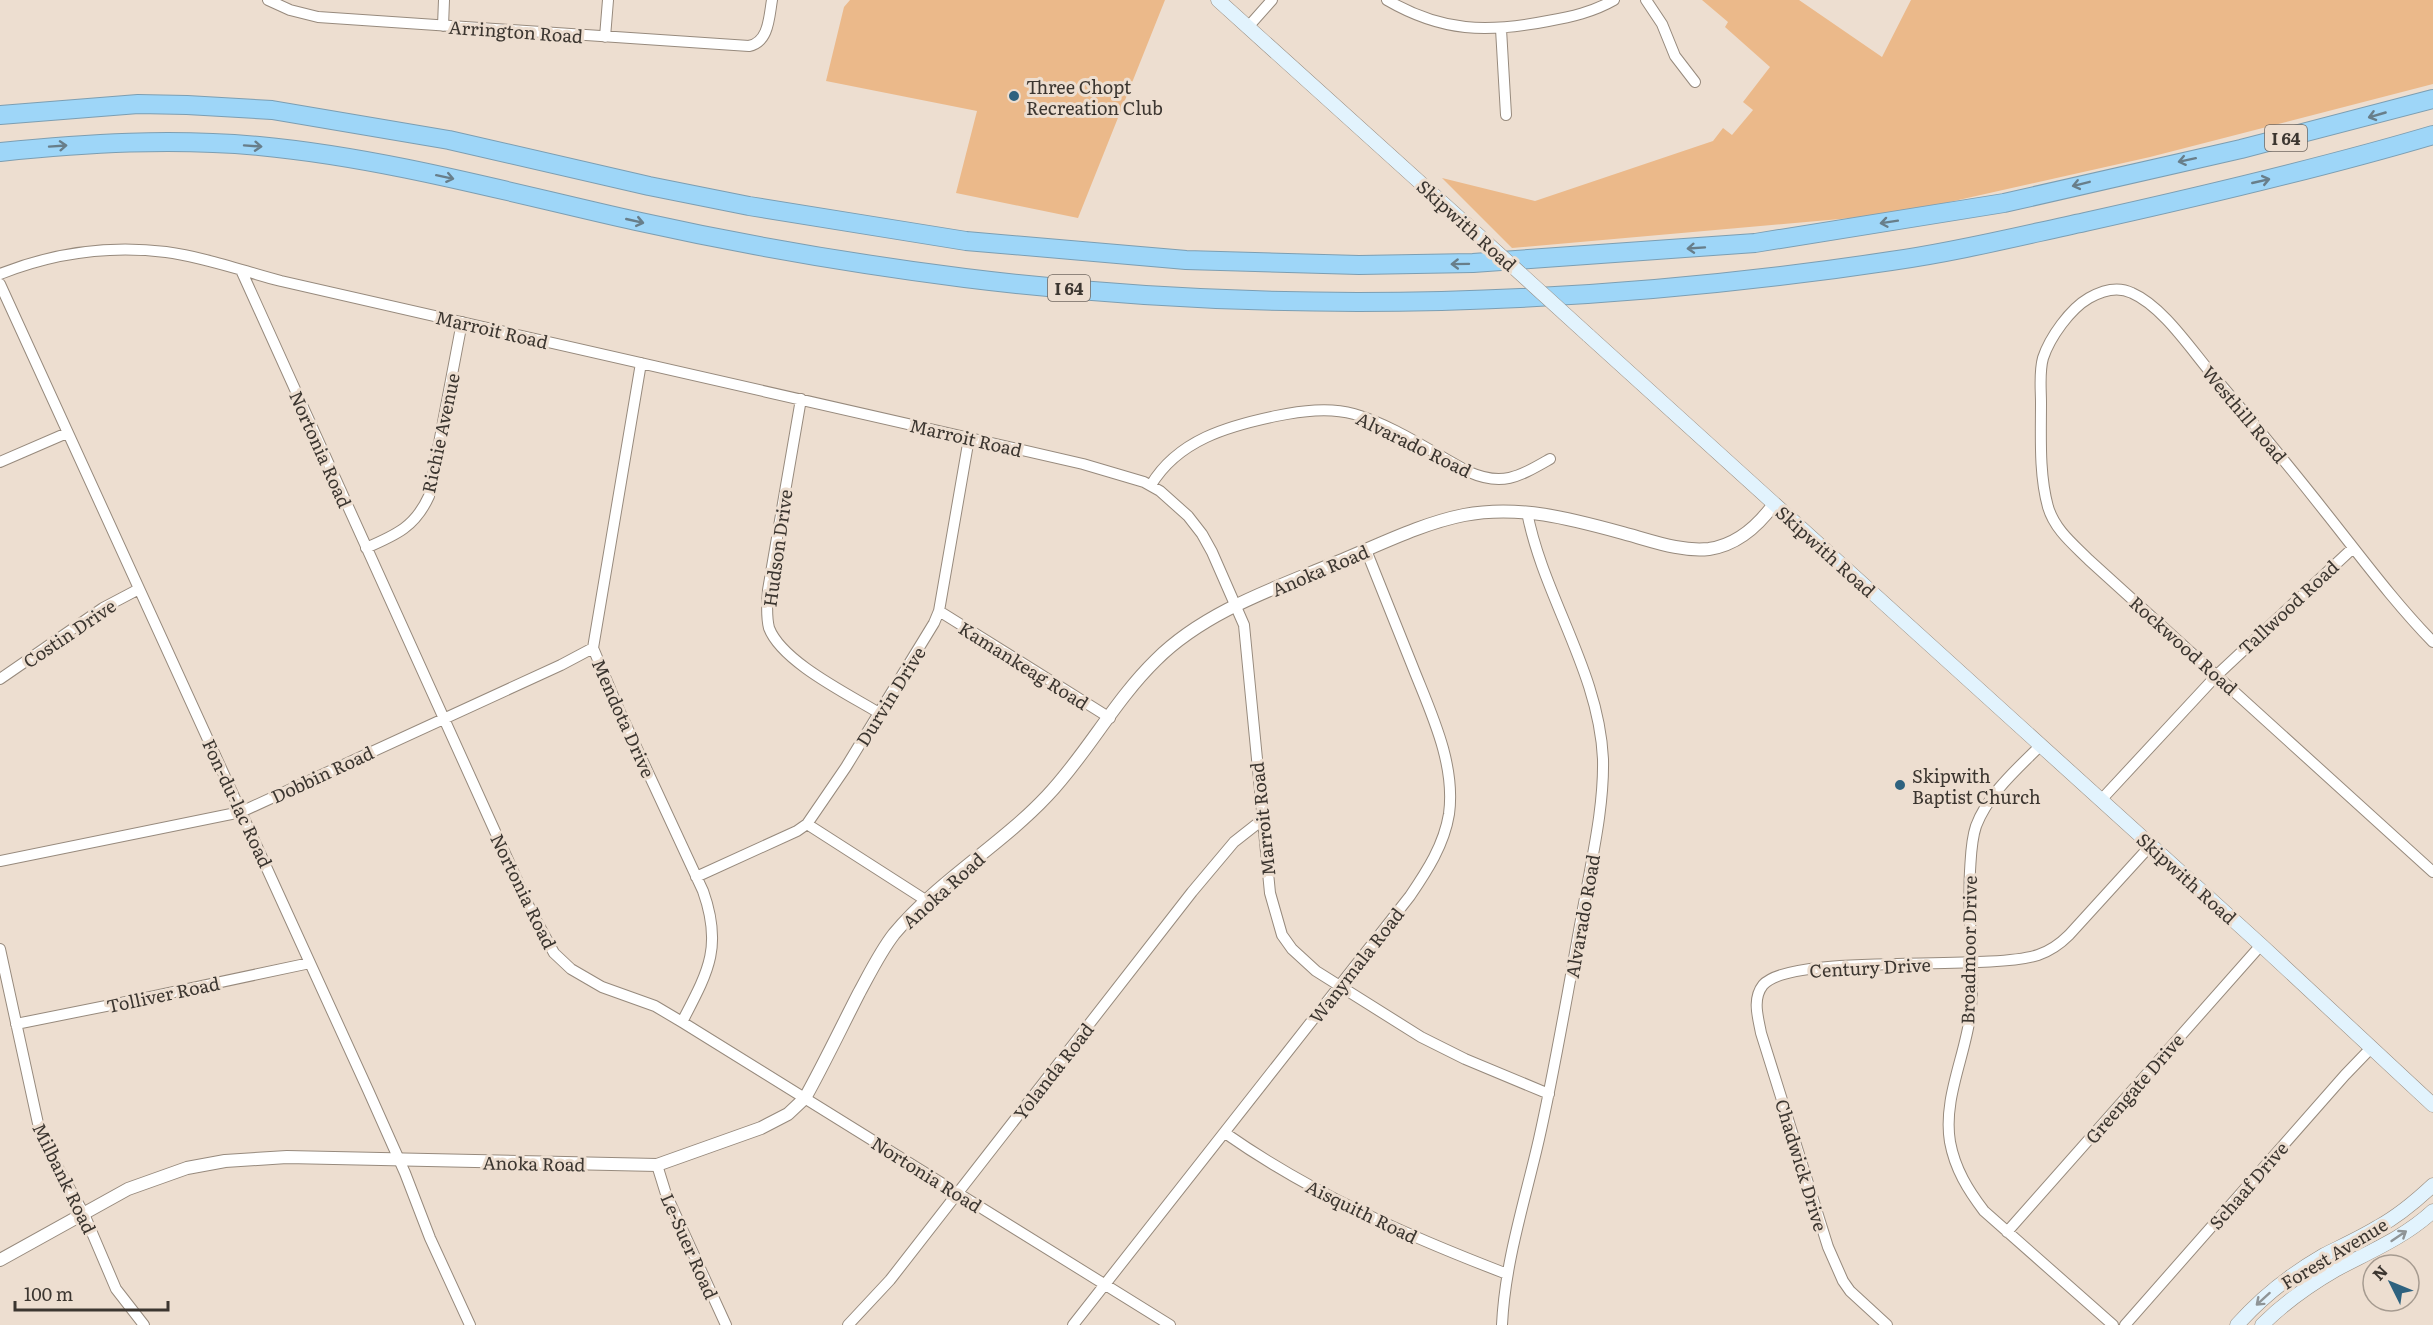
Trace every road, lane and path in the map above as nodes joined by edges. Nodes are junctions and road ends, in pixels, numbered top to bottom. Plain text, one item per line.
1 (268, 0) edge
2 (444, 0) edge
3 (608, 0) edge
4 (772, 0) edge
5 (1218, 0) edge
6 (1272, 0) edge
7 (1387, 0) edge
8 (1614, 0) edge
9 (1646, 0) edge
10 (443, 26) junction
11 (1248, 27) junction
12 (1501, 29) junction
13 (605, 37) junction
14 (1695, 82) dead end
15 (2433, 99) edge
16 (0, 115) edge
17 (1506, 115) dead end
18 (2433, 135) edge
19 (0, 152) edge
20 (241, 270) junction
21 (0, 274) edge
22 (0, 284) edge
23 (462, 322) junction
24 (641, 363) junction
25 (2042, 365) joint
26 (801, 399) junction
27 (67, 433) junction
28 (969, 438) junction
29 (1550, 459) dead end
30 (0, 462) edge
31 (1151, 485) junction
32 (1774, 504) junction
33 (1527, 512) junction
34 (366, 548) junction
35 (2353, 548) junction
36 (1366, 550) junction
37 (139, 589) junction
38 (1234, 608) junction
39 (939, 611) junction
40 (2433, 642) edge
41 (593, 648) junction
42 (2217, 675) junction
43 (0, 680) edge
44 (879, 713) junction
45 (443, 718) junction
46 (1110, 718) junction
47 (2041, 745) junction
48 (2101, 800) junction
49 (241, 812) junction
50 (1262, 820) junction
51 (807, 824) junction
52 (2151, 845) junction
53 (0, 861) edge
54 (2433, 872) edge
55 (696, 877) junction
56 (927, 901) junction
57 (2261, 945) junction
58 (0, 950) edge
59 (1970, 962) junction
60 (310, 963) junction
61 (1339, 986) junction
62 (1762, 986) joint
63 (682, 1022) junction
64 (16, 1024) junction
65 (2372, 1047) junction
66 (1549, 1094) junction
67 (805, 1098) junction
68 (2433, 1105) edge
69 (1225, 1133) junction
70 (399, 1160) junction
71 (657, 1165) junction
72 (2433, 1185) edge
73 (957, 1193) junction
74 (2433, 1210) edge
75 (84, 1214) junction
76 (2007, 1232) junction
77 (0, 1260) edge
78 (1507, 1274) junction
79 (1105, 1285) junction
80 (144, 1325) edge
81 (470, 1325) edge
82 (726, 1325) edge
83 (848, 1325) edge
84 (1073, 1325) edge
85 (1170, 1325) edge
86 (1502, 1325) edge
87 (1887, 1325) edge
88 (2113, 1325) edge
89 (2125, 1325) edge
90 (2237, 1325) edge
91 (2262, 1325) edge

1 - 10 street, Arrington Road
2 - 10 street
3 - 13 street
4 - 13 street, Arrington Road
5 - 11 main road, Skipwith Road
6 - 11 street
7 - 12 street
8 - 12 street
9 - 14 street
10 - 13 street, Arrington Road
11 - 32 main road, Skipwith Road, bridge
12 - 17 street
15 -> 16 highway, I 64
19 -> 18 highway, I 64
20 - 21 street, Marroit Road
20 - 23 street, Marroit Road
20 - 34 street, Nortonia Road
22 - 27 street, Fon-du-lac Road
23 - 24 street, Marroit Road
23 - 34 street, Richie Avenue
24 - 26 street, Marroit Road
24 - 41 street, Mendota Drive
25 - 35 street, Westhill Road
25 - 42 street, Rockwood Road
26 - 28 street, Marroit Road
26 - 44 street, Hudson Drive
27 - 30 street
27 - 37 street, Fon-du-lac Road
28 - 31 street, Marroit Road
28 - 39 street, Durvin Drive
29 - 31 street, Alvarado Road
31 - 38 street, Marroit Road
32 - 33 street, Anoka Road
32 - 47 main road, Skipwith Road
33 - 36 street, Anoka Road
33 - 66 street, Alvarado Road
34 - 45 street, Nortonia Road
35 - 40 street, Westhill Road
35 - 42 street, Tallwood Road
36 - 38 street, Anoka Road
36 - 61 street, Wanymala Road
37 - 43 street, Costin Drive
37 - 49 street, Fon-du-lac Road
38 - 46 street, Anoka Road
38 - 50 street, Marroit Road
39 - 44 street, Durvin Drive
39 - 46 street, Kamankeag Road
41 - 45 street, Dobbin Road
41 - 55 street, Mendota Drive
42 - 48 street, Tallwood Road
42 - 54 street, Rockwood Road
44 - 51 street, Durvin Drive
45 - 49 street, Dobbin Road
45 - 63 street, Nortonia Road
46 - 56 street, Anoka Road
47 - 48 main road, Skipwith Road
47 - 59 street, Broadmoor Drive
48 - 52 main road, Skipwith Road
49 - 53 street, Dobbin Road
49 - 60 street, Fon-du-lac Road
50 - 61 street, Marroit Road
50 - 73 street, Yolanda Road
51 - 55 street, Durvin Drive
51 - 56 street
52 - 57 main road, Skipwith Road
52 - 59 street, Century Drive
55 - 63 street, Mendota Drive
56 - 67 street, Anoka Road
57 - 65 main road, Skipwith Road
57 - 76 street, Greengate Drive
58 - 64 street, Milbank Road
59 - 62 street, Century Drive
59 - 76 street, Broadmoor Drive
60 - 64 street, Tolliver Road
60 - 70 street, Fon-du-lac Road
61 - 66 street, Marroit Road
61 - 69 street, Wanymala Road
62 - 87 street, Chadwick Drive
63 - 67 street, Nortonia Road
64 - 75 street, Milbank Road
65 - 68 main road, Skipwith Road
65 - 89 street, Schaaf Drive
66 - 78 street, Alvarado Road
67 - 71 street, Anoka Road
67 - 73 street, Nortonia Road
69 - 78 street, Aisquith Road
69 - 79 street, Wanymala Road
70 - 71 street, Anoka Road
70 - 75 street, Anoka Road
70 - 81 street, Fon-du-lac Road
71 - 82 street, Le-Suer Road
72 -> 90 main road, Forest Avenue
73 - 79 street, Nortonia Road
73 - 83 street, Yolanda Road
91 -> 74 main road, Forest Avenue
75 - 77 street, Anoka Road
75 - 80 street, Milbank Road
76 - 88 street, Broadmoor Drive
78 - 86 street, Alvarado Road
79 - 84 street, Wanymala Road
79 - 85 street, Nortonia Road

